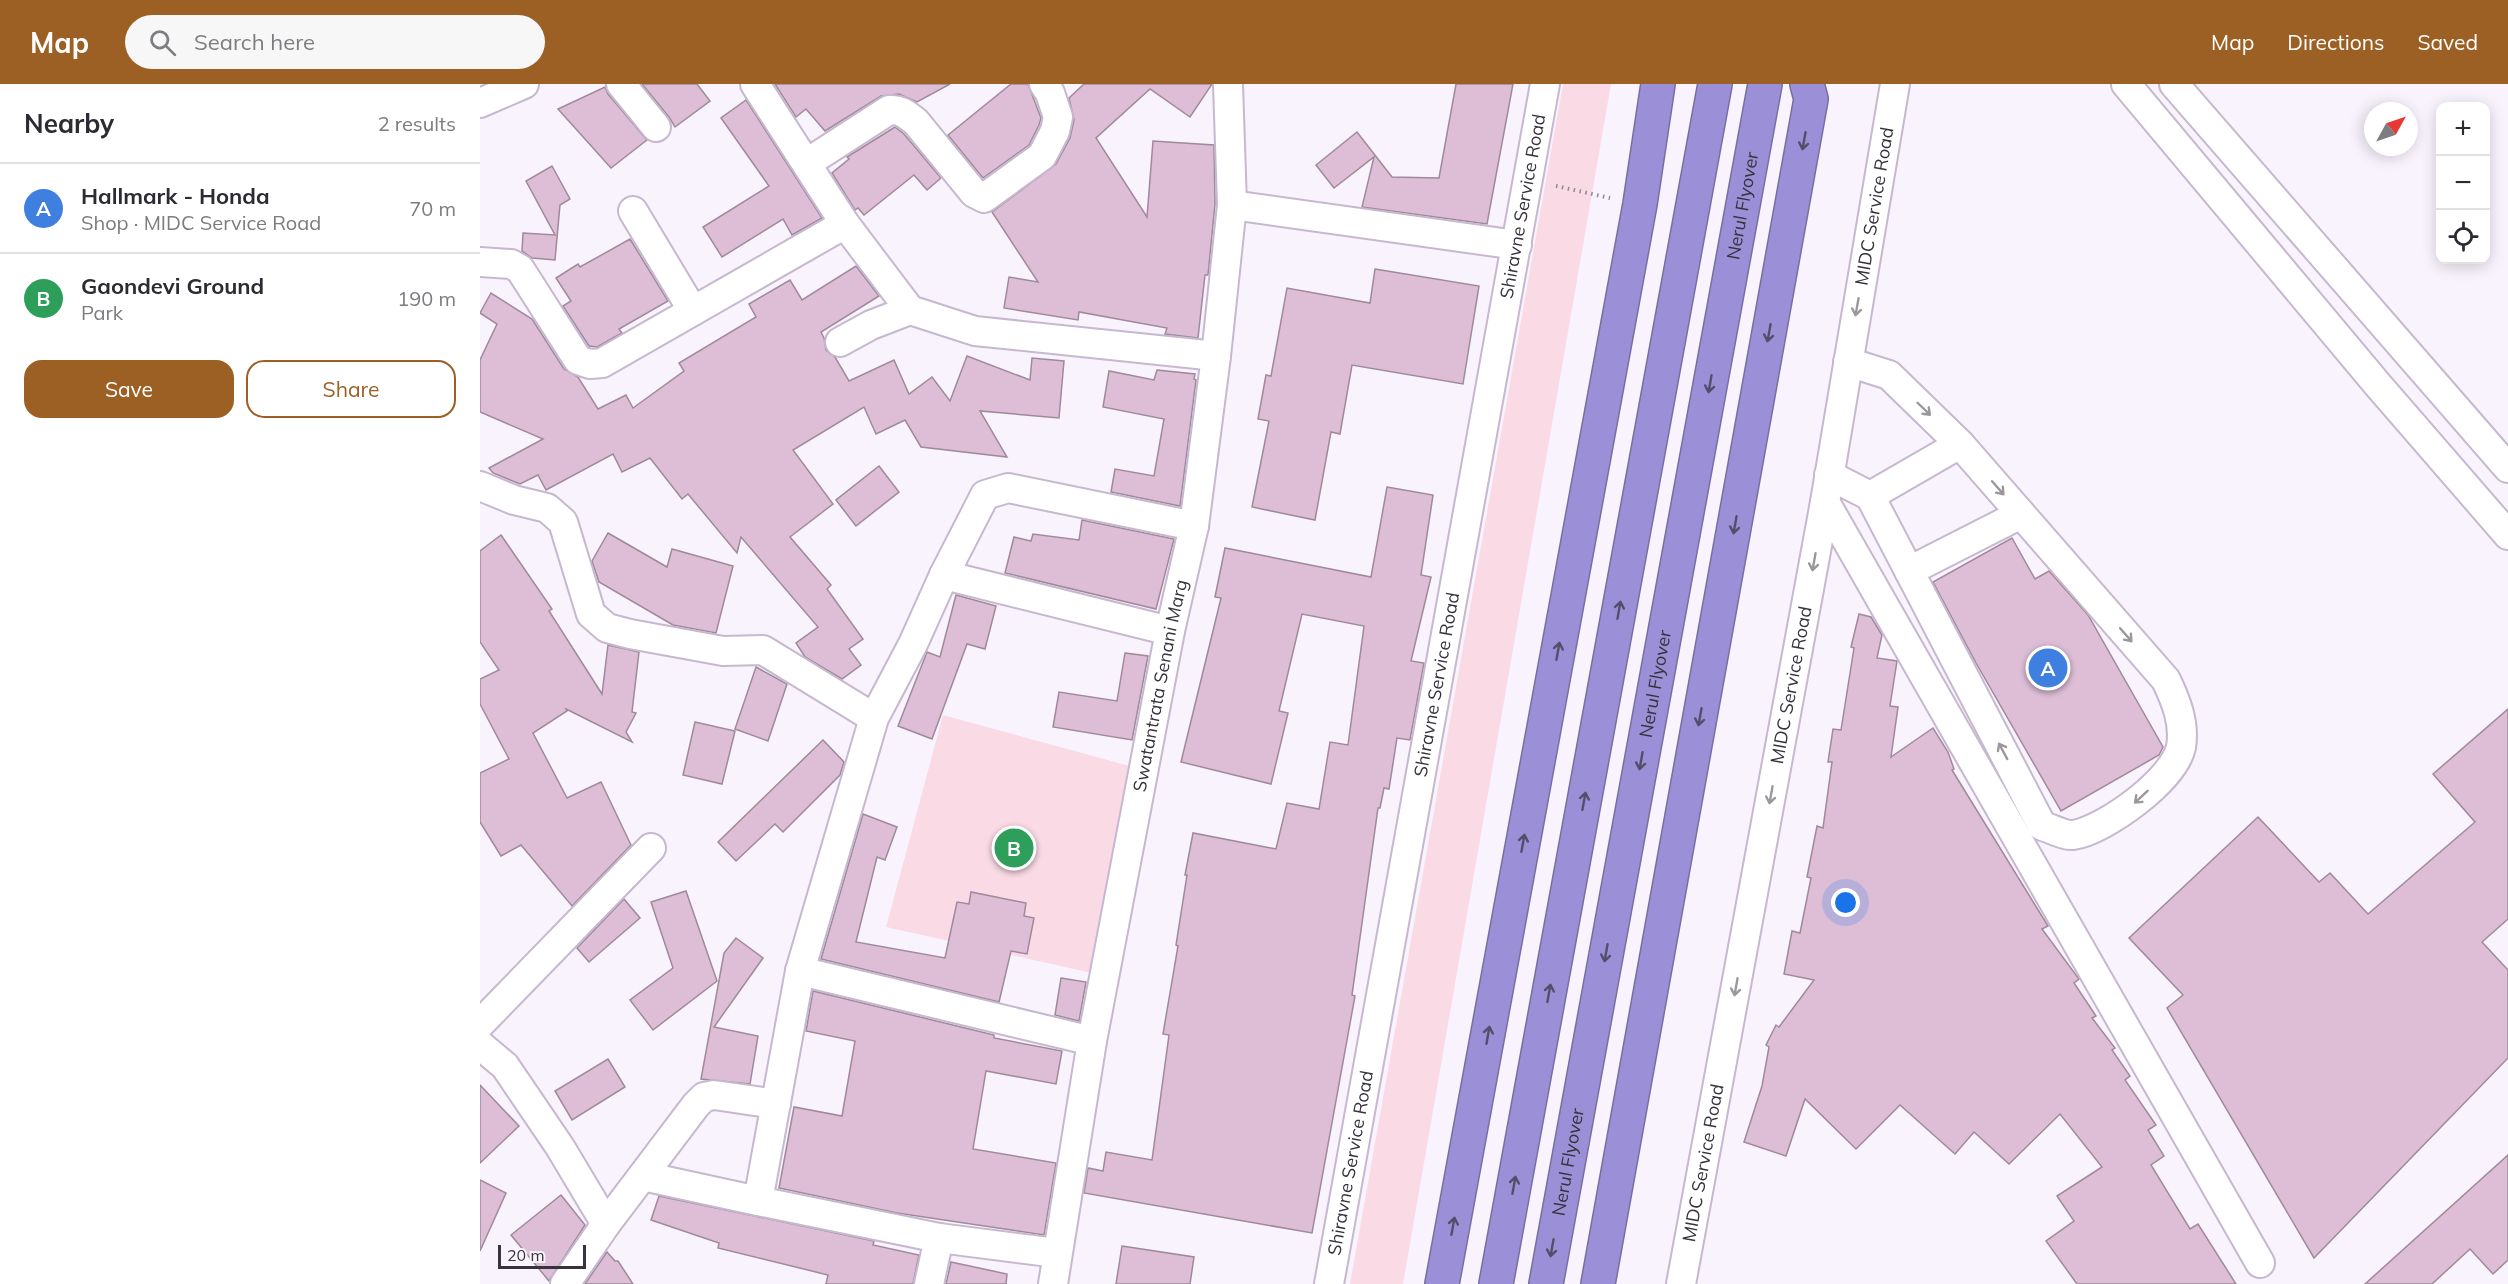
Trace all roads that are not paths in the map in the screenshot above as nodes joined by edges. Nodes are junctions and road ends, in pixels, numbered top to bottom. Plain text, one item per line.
1 (524, 84) edge
2 (621, 84) edge
3 (755, 84) edge
4 (1044, 84) edge
5 (1228, 84) edge
6 (1545, 84) edge
7 (1658, 84) edge
8 (1715, 84) edge
9 (1766, 84) edge
10 (1806, 84) edge
11 (1895, 84) edge
12 (2126, 84) edge
13 (2174, 84) edge
14 (480, 103) edge
15 (656, 127) dead end
16 (807, 163) junction
17 (1232, 206) junction
18 (633, 211) dead end
19 (845, 224) junction
20 (1517, 245) junction
21 (480, 262) edge
22 (910, 310) junction
23 (693, 311) junction
24 (840, 342) dead end
25 (1216, 356) junction
26 (1848, 362) junction
27 (1960, 444) junction
28 (2508, 468) edge
29 (1830, 475) junction
30 (480, 486) edge
31 (1870, 496) junction
32 (1825, 502) junction
33 (2021, 514) junction
34 (1194, 526) junction
35 (2508, 535) edge
36 (1909, 571) junction
37 (944, 575) junction
38 (1170, 631) junction
39 (874, 718) junction
40 (651, 848) dead end
41 (800, 971) junction
42 (480, 1023) edge
43 (1092, 1041) junction
44 (480, 1045) edge
45 (776, 1104) junction
46 (644, 1176) junction
47 (758, 1202) junction
48 (606, 1224) junction
49 (939, 1238) junction
50 (1057, 1253) junction
51 (2260, 1263) dead end
52 (565, 1284) edge
53 (929, 1284) edge
54 (1053, 1284) edge
55 (1329, 1284) edge
56 (1442, 1284) edge
57 (1496, 1284) edge
58 (1546, 1284) edge
59 (1598, 1284) edge
60 (1681, 1284) edge

1 - 14 street
2 - 15 street
3 - 16 street
4 - 16 street
5 - 17 street, Swatantrata Senani Marg
6 - 20 street, Shiravne Service Road
56 -> 7 highway
57 -> 8 highway
9 -> 58 highway, Nerul Flyover
10 -> 59 highway
11 -> 26 street, MIDC Service Road
12 - 35 street
13 - 28 street
16 - 19 street
17 - 20 street
17 - 25 street, Swatantrata Senani Marg
18 - 23 street
19 - 22 street
19 - 23 street
20 - 55 street, Shiravne Service Road
21 - 23 street
22 - 24 street
22 - 25 street
25 - 34 street, Swatantrata Senani Marg
26 -> 27 street
26 - 29 street, MIDC Service Road
27 - 31 street
27 -> 33 street
29 - 31 street
29 - 32 street, MIDC Service Road
30 - 39 street
31 - 36 street
32 - 51 street
32 -> 60 street, MIDC Service Road
33 - 36 street
33 -> 36 street
34 - 37 street
34 - 38 street, Swatantrata Senani Marg
37 - 38 street
37 - 39 street
38 - 43 street, Swatantrata Senani Marg
39 - 41 street
40 - 42 street
41 - 43 street
41 - 45 street
43 - 50 street, Swatantrata Senani Marg
44 - 48 street
45 - 46 street
45 - 47 street
46 - 47 street
46 - 48 street
47 - 49 street
48 - 52 street
49 - 50 street
49 - 53 street
50 - 54 street, Swatantrata Senani Marg

